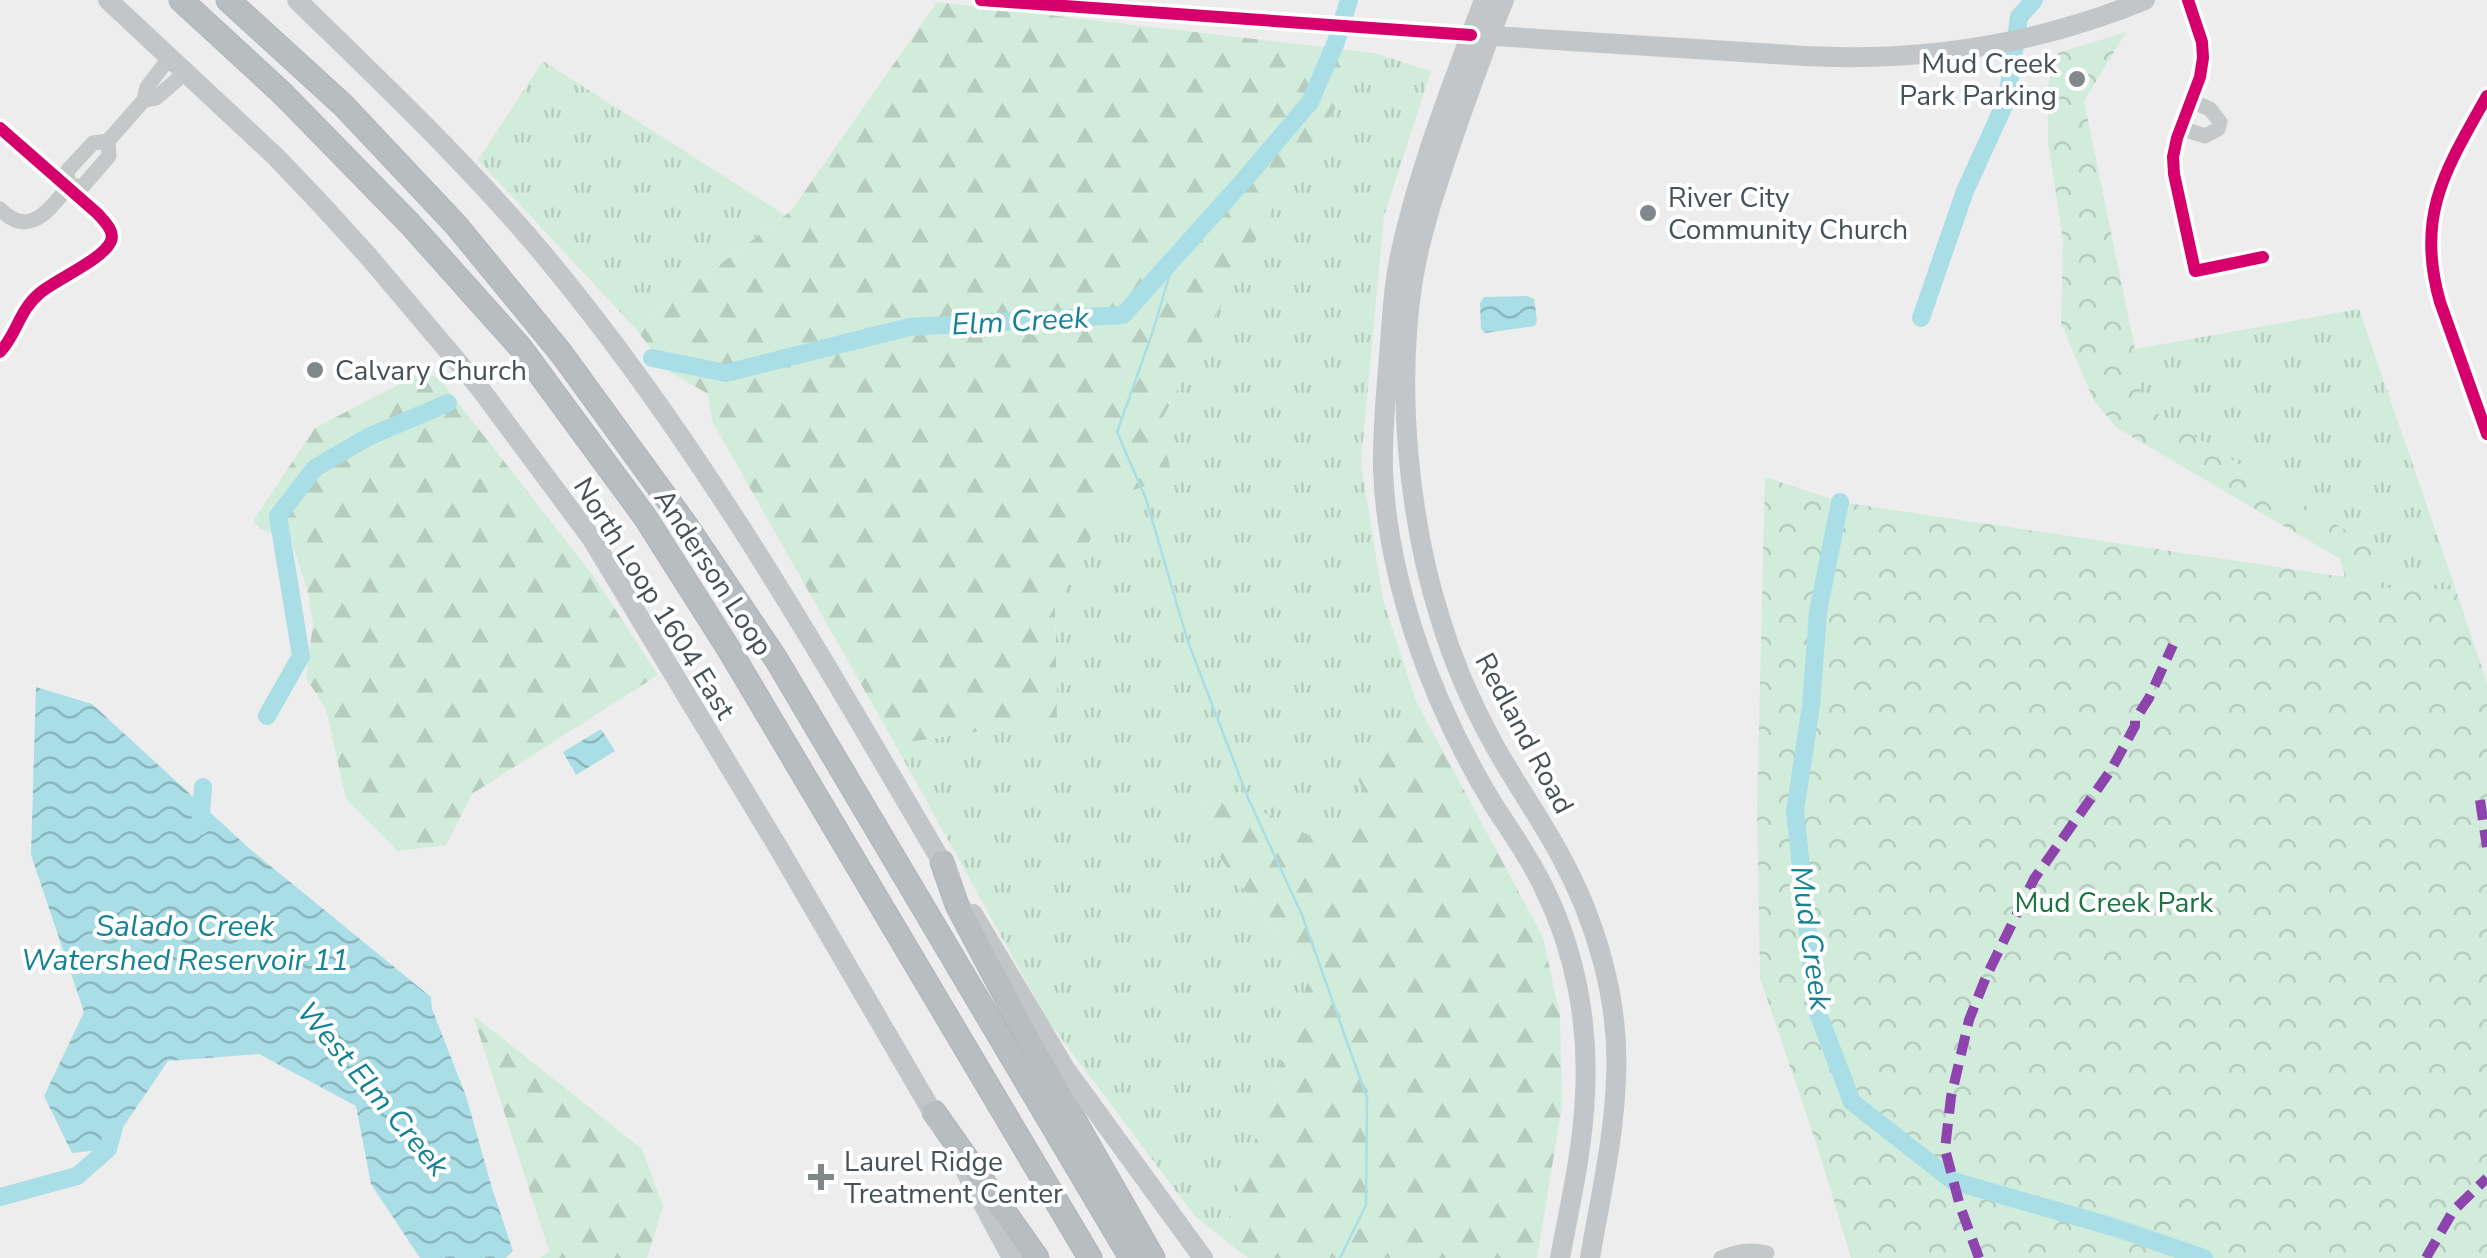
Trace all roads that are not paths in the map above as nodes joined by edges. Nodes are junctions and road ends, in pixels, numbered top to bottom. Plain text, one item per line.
1 (108, 0) edge
2 (180, 0) edge
3 (228, 0) edge
4 (297, 0) edge
5 (981, 0) edge
6 (1484, 0) edge
7 (1504, 0) edge
8 (2145, 0) edge
9 (2188, 0) edge
10 (1167, 7) edge
11 (1185, 8) edge
12 (1480, 35) junction
13 (178, 64) junction
14 (2487, 96) edge
15 (2191, 101) junction
16 (0, 128) edge
17 (2180, 128) junction
18 (108, 141) junction
19 (74, 162) junction
20 (91, 177) junction
21 (68, 187) junction
22 (0, 209) edge
23 (2263, 257) dead end
24 (0, 352) edge
25 (2487, 434) edge
26 (1414, 506) junction
27 (1386, 509) junction
28 (1473, 703) junction
29 (1447, 716) junction
30 (942, 862) junction
31 (1586, 912) junction
32 (1558, 920) junction
33 (934, 1112) junction
34 (1578, 1157) junction
35 (1606, 1164) junction
36 (1767, 1253) dead end
37 (1012, 1258) edge
38 (1037, 1258) edge
39 (1090, 1258) edge
40 (1132, 1258) edge
41 (1154, 1258) edge
42 (1202, 1258) edge
43 (1560, 1258) edge
44 (1590, 1258) edge
45 (1721, 1258) edge

1 - 13 main road, North Loop 1604 East
2 - 39 highway, Anderson Loop
3 - 40 highway, Anderson Loop
4 - 30 main road
5 - 10 street
6 - 12 main road, Redland Road
7 - 12 main road, Redland Road
8 - 12 main road
9 - 15 street
10 - 11 street
11 - 12 street
12 - 26 main road, Redland Road
12 - 27 main road, Redland Road
13 - 18 street
13 - 33 main road, North Loop 1604 East
14 - 25 street
15 - 17 street
15 - 17 street
16 - 21 street
17 - 23 street
18 - 19 street
18 - 20 street
19 - 20 street
19 - 21 street
20 - 21 street
21 - 22 street
21 - 24 street
26 - 27 street
26 - 28 main road, Redland Road
27 - 29 main road, Redland Road
28 - 29 street
28 - 31 main road, Redland Road
29 - 32 main road, Redland Road
30 - 41 highway
30 - 42 main road
31 - 32 main road
31 - 35 main road, Redland Road
32 - 34 main road, Redland Road
33 - 37 main road, North Loop 1604 East
33 - 38 highway
34 - 35 main road
34 - 43 main road, Redland Road
35 - 44 main road, Redland Road
36 - 45 street

